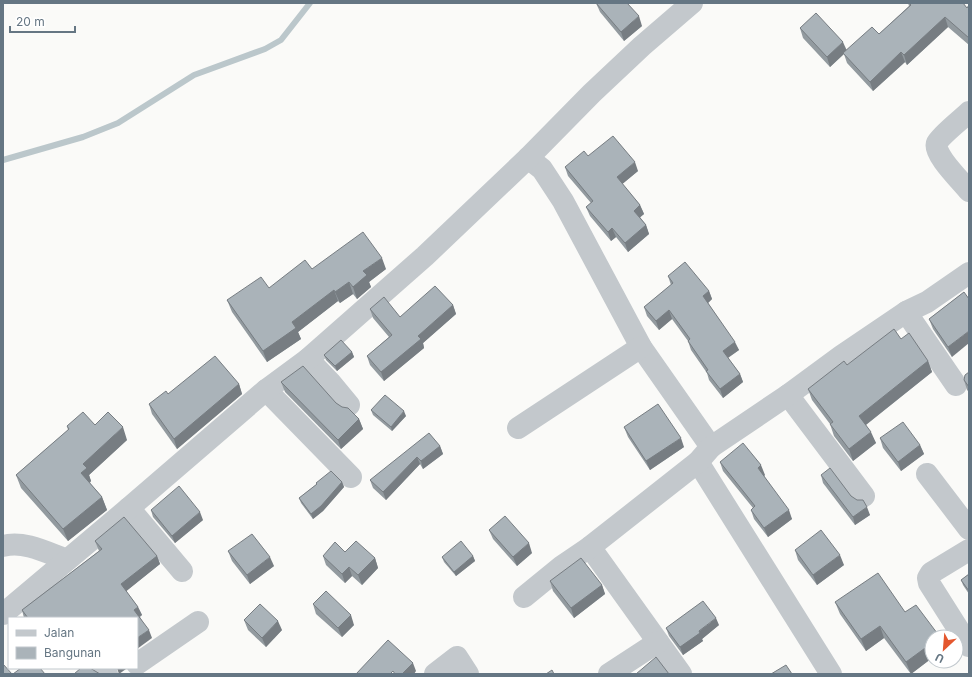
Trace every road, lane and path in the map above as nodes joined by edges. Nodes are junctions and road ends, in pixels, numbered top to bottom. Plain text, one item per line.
1 (692, 3) edge
2 (969, 112) edge
3 (528, 158) junction
4 (969, 191) edge
5 (969, 274) edge
6 (906, 312) junction
7 (641, 348) junction
8 (308, 359) junction
9 (956, 385) dead end
10 (266, 390) junction
11 (788, 395) junction
12 (349, 405) dead end
13 (518, 428) dead end
14 (704, 455) junction
15 (927, 474) dead end
16 (351, 477) dead end
17 (864, 496) dead end
18 (129, 508) junction
19 (969, 529) edge
20 (3, 546) edge
21 (590, 547) junction
22 (969, 550) edge
23 (67, 560) junction
24 (182, 571) dead end
25 (524, 597) dead end
26 (10, 613) edge
27 (198, 622) dead end
28 (658, 642) junction
29 (969, 646) edge
30 (138, 663) edge
31 (435, 674) edge
32 (468, 674) edge
33 (609, 674) edge
34 (681, 674) edge
35 (831, 674) edge

1 - 3 street
2 - 4 street
3 - 7 street
3 - 8 street
5 - 6 street
6 - 9 street
6 - 11 street
7 - 13 street
7 - 14 street
8 - 10 street
8 - 12 street
10 - 16 street
10 - 18 street
11 - 14 street
11 - 17 street
14 - 21 street
14 - 35 street
15 - 19 street
18 - 23 street
18 - 24 street
20 - 23 street
21 - 25 street
21 - 28 street
22 - 29 street
23 - 26 street
27 - 30 street
28 - 33 street
28 - 34 street
31 - 32 street

